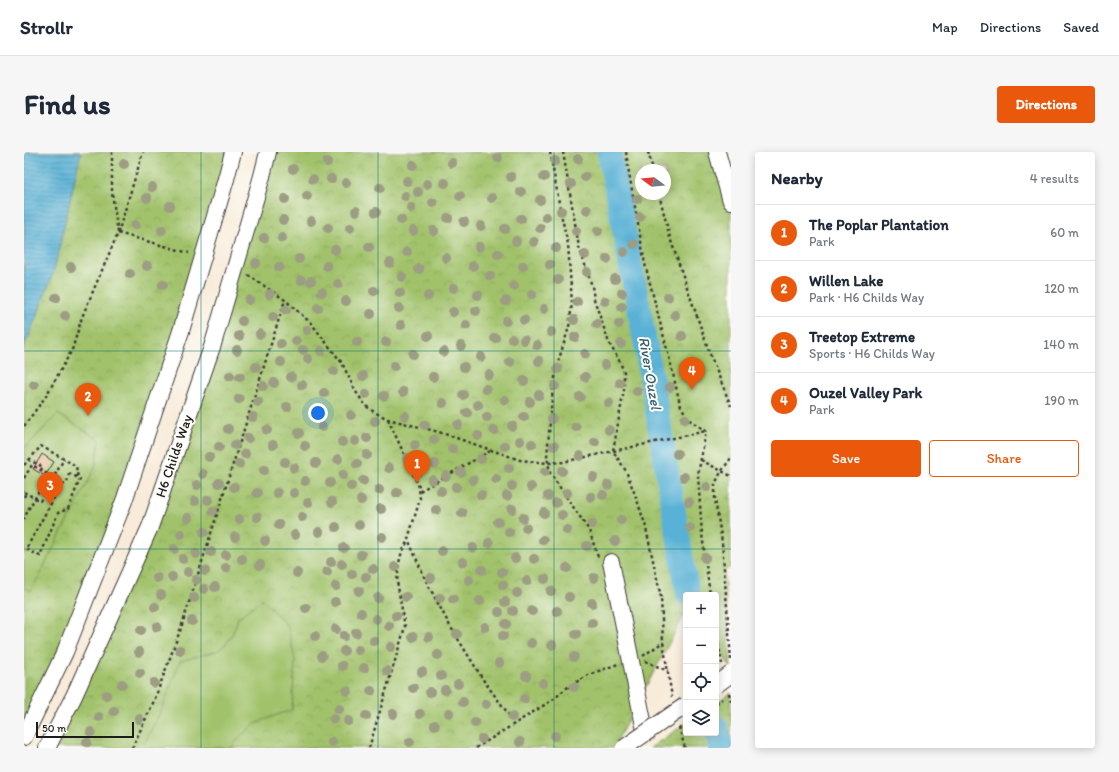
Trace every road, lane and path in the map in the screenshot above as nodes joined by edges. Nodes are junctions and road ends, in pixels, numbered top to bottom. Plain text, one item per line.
1 (112, 152) edge
2 (143, 152) edge
3 (233, 152) edge
4 (268, 152) edge
5 (550, 152) edge
6 (563, 152) edge
7 (626, 152) edge
8 (648, 152) edge
9 (717, 152) edge
10 (651, 164) edge
11 (660, 200) edge
12 (731, 201) edge
13 (118, 233) junction
14 (191, 254) dead end
15 (245, 273) dead end
16 (285, 300) junction
17 (731, 406) edge
18 (388, 419) junction
19 (24, 426) edge
20 (706, 431) junction
21 (491, 451) junction
22 (613, 451) junction
23 (731, 458) edge
24 (64, 459) junction
25 (29, 460) junction
26 (701, 460) junction
27 (548, 463) junction
28 (24, 465) edge
29 (41, 470) junction
30 (721, 472) junction
31 (731, 476) edge
32 (24, 478) edge
33 (78, 478) junction
34 (420, 491) junction
35 (25, 492) edge
36 (24, 497) edge
37 (34, 498) junction
38 (24, 519) edge
39 (408, 539) junction
40 (611, 563) joint
41 (710, 592) edge
42 (663, 642) junction
43 (630, 660) junction
44 (731, 661) edge
45 (668, 671) junction
46 (731, 674) edge
47 (719, 683) edge
48 (679, 704) edge
49 (515, 723) junction
50 (678, 725) dead end
51 (644, 726) tunnel mouth
52 (24, 737) edge
53 (47, 748) edge
54 (132, 748) edge
55 (369, 748) edge
56 (476, 748) edge
57 (624, 748) edge
58 (685, 748) edge

1 - 13 path
2 - 13 path
3 - 52 street, bridge
4 - 53 street, H6 Childs Way, bridge
5 - 27 path
6 - 22 path
7 - 20 path
8 - 10 path
9 - 12 street
11 - 17 path
13 - 14 path
13 - 19 path
15 - 16 path
16 - 18 path
16 - 54 path
18 - 21 path
18 - 34 path
20 - 22 path
20 - 26 path
21 - 27 path
21 - 34 path
22 - 27 path
22 - 42 path
23 - 30 path
24 - 25 path
24 - 33 path
24 - 37 path
25 - 28 path
25 - 29 path
26 - 30 path
26 - 41 path
27 - 40 path
29 - 32 path
29 - 37 path
30 - 31 path
30 - 44 path
33 - 33 path
34 - 39 path
35 - 36 path
35 - 37 path
37 - 38 path
39 - 49 path
39 - 55 path
40 - 43 street
42 - 45 path
42 - 45 path
43 - 49 path
43 - 51 street
45 - 48 path
46 - 47 street, bridge
48 - 57 street, bridge
49 - 56 path
50 - 58 path

